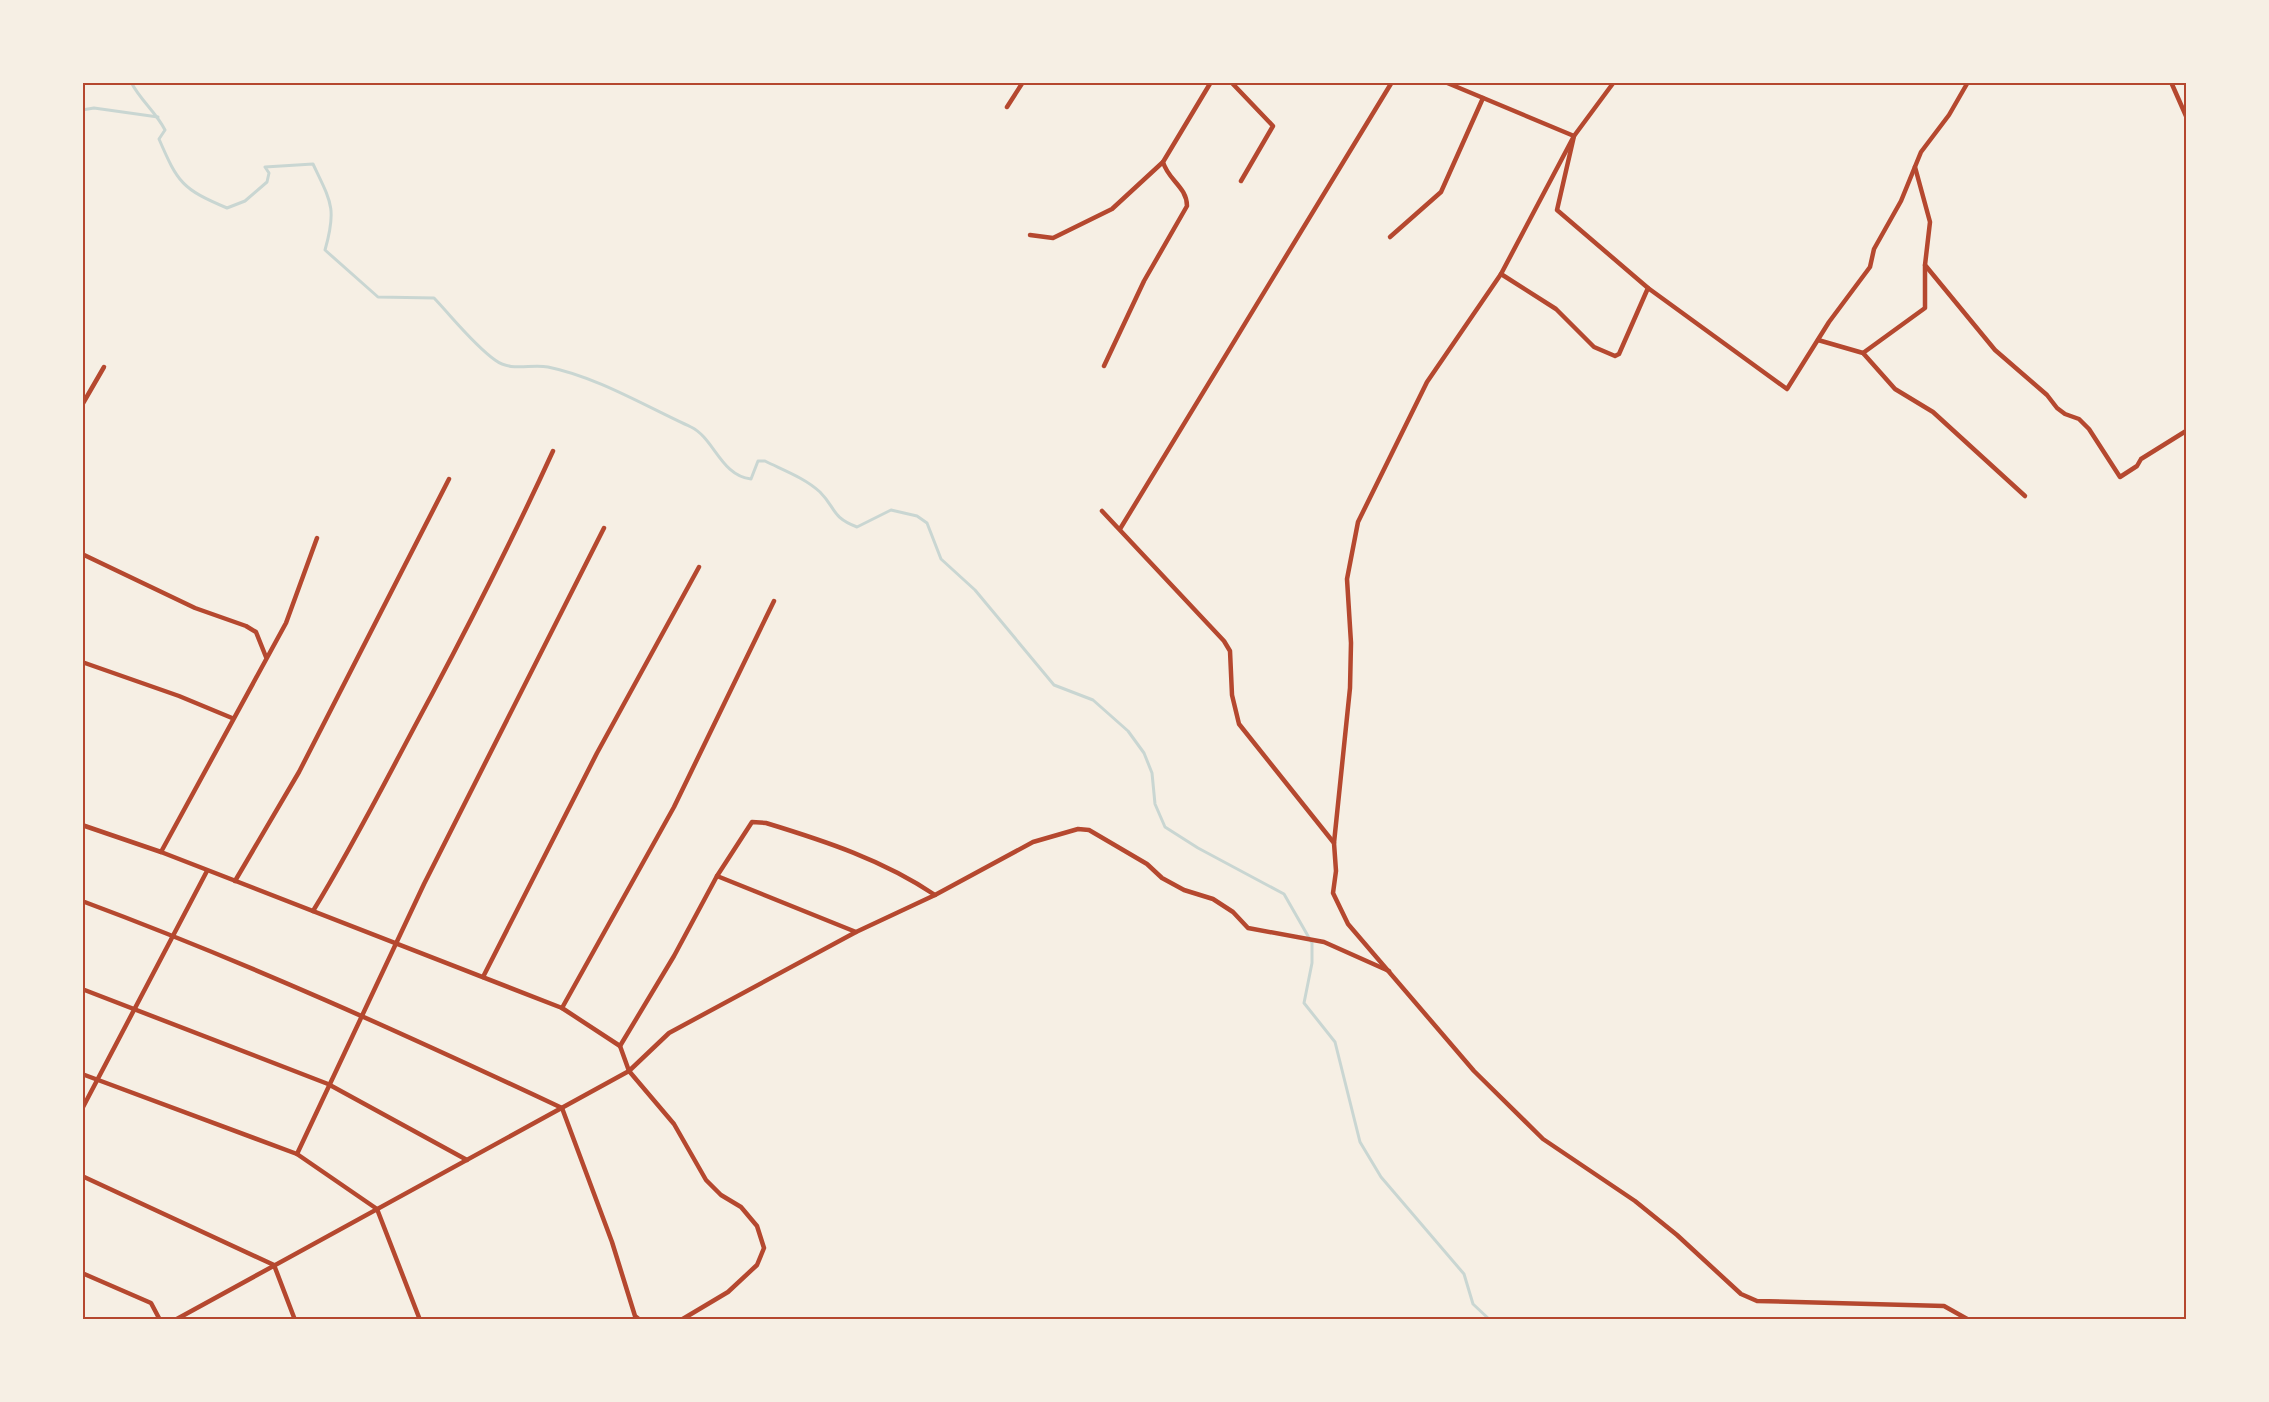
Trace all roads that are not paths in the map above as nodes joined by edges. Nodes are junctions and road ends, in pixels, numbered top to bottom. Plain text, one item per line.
1 (1023, 82) edge
2 (1211, 82) edge
3 (1231, 82) edge
4 (1392, 82) edge
5 (1445, 82) edge
6 (1614, 82) edge
7 (1968, 82) edge
8 (2171, 82) edge
9 (1483, 98) junction
10 (1007, 106) dead end
11 (2187, 116) edge
12 (1574, 136) junction
13 (1163, 162) junction
14 (1915, 167) junction
15 (1241, 181) dead end
16 (1030, 235) dead end
17 (1390, 237) dead end
18 (1925, 265) junction
19 (1501, 274) junction
20 (1648, 288) junction
21 (1818, 340) junction
22 (1863, 353) junction
23 (1104, 366) dead end
24 (104, 367) dead end
25 (82, 405) edge
26 (2187, 430) edge
27 (553, 451) dead end
28 (449, 479) dead end
29 (2025, 496) dead end
30 (1102, 511) dead end
31 (604, 528) dead end
32 (1120, 529) junction
33 (317, 538) dead end
34 (82, 554) edge
35 (699, 567) dead end
36 (774, 601) dead end
37 (266, 657) junction
38 (82, 662) edge
39 (232, 718) junction
40 (82, 825) edge
41 (1334, 843) junction
42 (161, 852) junction
43 (207, 871) junction
44 (717, 876) junction
45 (235, 881) junction
46 (935, 895) junction
47 (82, 901) edge
48 (313, 911) junction
49 (855, 932) junction
50 (173, 935) junction
51 (397, 944) junction
52 (1389, 971) junction
53 (483, 977) junction
54 (82, 989) edge
55 (562, 1008) junction
56 (135, 1009) junction
57 (362, 1014) junction
58 (620, 1046) junction
59 (629, 1071) junction
60 (82, 1074) edge
61 (98, 1080) junction
62 (328, 1084) junction
63 (562, 1108) junction
64 (82, 1109) edge
65 (297, 1154) junction
66 (467, 1160) junction
67 (82, 1176) edge
68 (377, 1209) junction
69 (274, 1265) junction
70 (82, 1273) edge
71 (160, 1320) edge
72 (175, 1320) edge
73 (295, 1320) edge
74 (420, 1320) edge
75 (640, 1320) edge
76 (681, 1320) edge
77 (1969, 1320) edge

1 - 10 street
2 - 13 street
3 - 15 street
4 - 32 street
5 - 9 street
6 - 12 street
7 - 14 street
8 - 11 street
9 - 12 street
9 - 17 street
12 - 19 street
12 - 20 street
13 - 16 street
13 - 23 street
14 - 18 street
14 - 21 street
18 - 22 street
18 - 26 street
19 - 20 street
19 - 41 street
20 - 21 street
21 - 22 street
22 - 29 street
24 - 25 street
27 - 48 street
28 - 45 street
30 - 32 street
31 - 51 street
32 - 41 street
33 - 37 street
34 - 37 street
35 - 53 street
36 - 55 street
37 - 39 street
38 - 39 street
39 - 42 street
40 - 42 street
41 - 52 street
42 - 43 street
43 - 45 street
43 - 50 street
44 - 46 street
44 - 49 street
44 - 58 street
45 - 48 street
46 - 49 street
46 - 52 street
47 - 50 street
48 - 51 street
49 - 59 street
50 - 56 street
50 - 57 street
51 - 53 street
51 - 57 street
52 - 77 street
53 - 55 street
54 - 56 street
55 - 58 street
56 - 61 street
56 - 62 street
57 - 62 street
57 - 63 street
58 - 59 street
59 - 63 street
59 - 76 street
60 - 61 street
61 - 64 street
61 - 65 street
62 - 65 street
62 - 66 street
63 - 66 street
63 - 75 street
65 - 68 street
66 - 68 street
67 - 69 street
68 - 69 street
68 - 74 street
69 - 72 street
69 - 73 street
70 - 71 street

